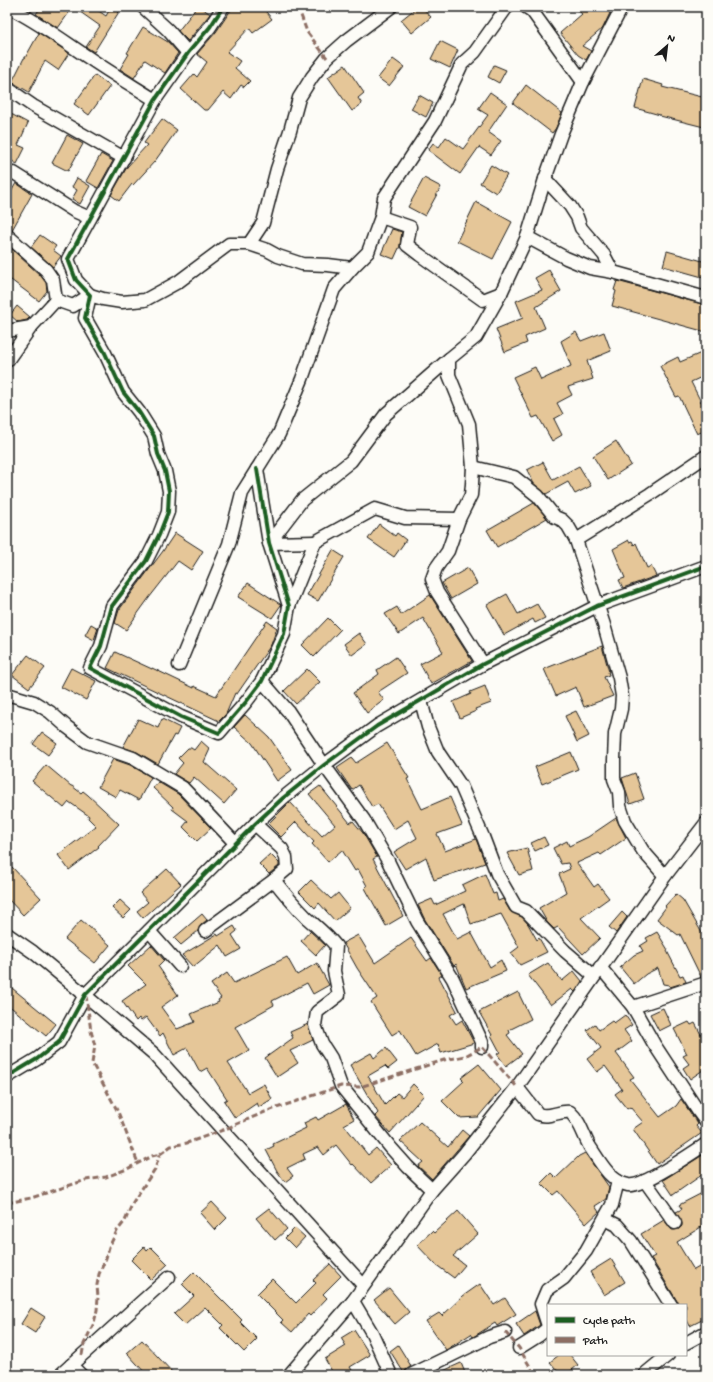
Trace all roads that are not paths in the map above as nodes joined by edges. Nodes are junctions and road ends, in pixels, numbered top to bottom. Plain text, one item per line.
1 (8, 7) edge
2 (143, 7) edge
3 (223, 7) edge
4 (391, 7) edge
5 (508, 7) edge
6 (526, 7) edge
7 (622, 7) edge
8 (188, 53) junction
9 (583, 82) junction
10 (7, 88) edge
11 (155, 100) junction
12 (124, 158) junction
13 (14, 173) dead end
14 (545, 179) junction
15 (381, 217) junction
16 (90, 218) junction
17 (7, 235) edge
18 (526, 237) junction
19 (249, 244) junction
20 (352, 268) junction
21 (613, 272) junction
22 (501, 293) junction
23 (90, 295) junction
24 (706, 298) edge
25 (56, 300) junction
26 (31, 328) junction
27 (7, 331) edge
28 (9, 354) edge
29 (449, 359) junction
30 (706, 456) edge
31 (474, 467) junction
32 (257, 469) junction
33 (459, 518) junction
34 (576, 540) junction
35 (315, 542) junction
36 (269, 543) junction
37 (706, 566) edge
38 (289, 606) junction
39 (597, 606) junction
40 (483, 664) junction
41 (179, 665) dead end
42 (262, 681) junction
43 (7, 694) edge
44 (421, 701) junction
45 (324, 765) junction
46 (255, 824) junction
47 (704, 831) edge
48 (236, 844) junction
49 (665, 876) junction
50 (274, 880) junction
51 (149, 931) junction
52 (205, 931) dead end
53 (7, 934) edge
54 (180, 966) dead end
55 (597, 972) junction
56 (706, 983) edge
57 (86, 995) junction
58 (633, 1007) junction
59 (482, 1047) dead end
60 (7, 1077) edge
61 (517, 1087) junction
62 (706, 1122) edge
63 (706, 1144) edge
64 (618, 1181) junction
65 (645, 1181) junction
66 (432, 1190) junction
67 (606, 1219) junction
68 (674, 1223) dead end
69 (169, 1277) dead end
70 (363, 1285) junction
71 (353, 1301) junction
72 (670, 1304) edge
73 (547, 1324) edge
74 (547, 1328) edge
75 (506, 1332) dead end
76 (706, 1332) edge
77 (688, 1337) edge
78 (519, 1348) dead end
79 (667, 1356) edge
80 (71, 1365) junction
81 (60, 1375) edge
82 (81, 1375) edge
83 (289, 1375) edge
84 (391, 1375) edge
85 (411, 1375) edge
86 (646, 1375) edge

1 - 11 street
2 - 8 street
3 - 8 street
4 - 19 street
5 - 15 street
6 - 9 street
7 - 9 street
8 - 11 street
9 - 14 street
10 - 12 street
11 - 12 street
12 - 16 street
13 - 16 street
14 - 18 street
14 - 21 street
15 - 20 street
15 - 22 street
16 - 23 street
17 - 25 street
18 - 21 street
18 - 22 street
19 - 20 street
19 - 23 street
20 - 32 street
21 - 24 street
22 - 29 street
23 - 25 street
23 - 42 street
25 - 26 street
26 - 27 street
26 - 28 street
29 - 31 street
29 - 36 street
30 - 34 street
31 - 33 street
31 - 34 street
32 - 36 street
32 - 41 street
33 - 35 street
33 - 40 street
34 - 39 street
35 - 36 street
35 - 38 street
36 - 38 street
37 - 39 street
38 - 42 street
39 - 40 street
39 - 49 street
40 - 44 street
42 - 45 street
43 - 48 street
44 - 45 street
44 - 55 street
45 - 46 street
45 - 59 street
46 - 48 street
46 - 50 street
47 - 49 street
48 - 51 street
49 - 55 street
50 - 52 street
50 - 66 street
51 - 54 street
51 - 57 street
53 - 57 street
55 - 58 street
55 - 61 street
56 - 58 street
57 - 60 street
57 - 70 street
58 - 62 street
61 - 64 street
61 - 66 street
63 - 65 street
64 - 65 street
64 - 67 street
65 - 68 street
66 - 70 street
67 - 72 street
67 - 73 street
69 - 80 street
70 - 71 street
71 - 83 street
71 - 84 street
74 - 78 street
75 - 85 street
76 - 77 street
79 - 86 street
80 - 81 street
80 - 82 street

